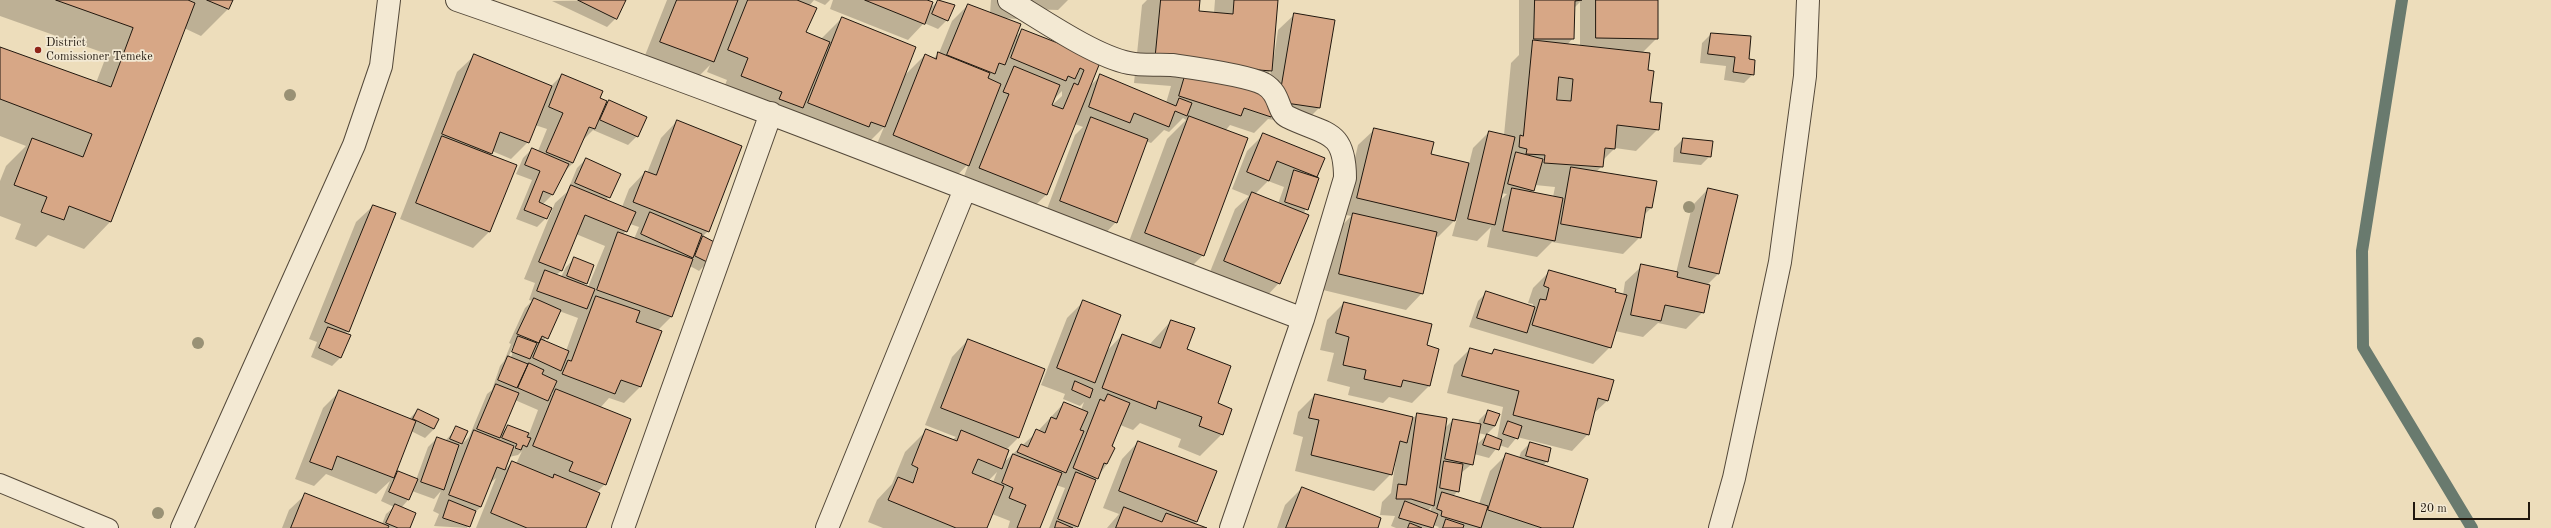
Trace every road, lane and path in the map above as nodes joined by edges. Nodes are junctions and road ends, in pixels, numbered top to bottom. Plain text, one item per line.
1 (389, 0) edge
2 (457, 0) edge
3 (1009, 0) edge
4 (1808, 0) edge
5 (771, 113) junction
6 (965, 189) junction
7 (1303, 319) junction
8 (0, 483) edge
9 (110, 528) edge
10 (182, 528) edge
11 (623, 528) edge
12 (827, 528) edge
13 (1231, 528) edge
14 (1720, 528) edge

1 - 10 street
2 - 5 street
3 - 7 street
4 - 14 street
5 - 6 street
5 - 11 street
6 - 7 street
6 - 12 street
7 - 13 street
8 - 9 lane

